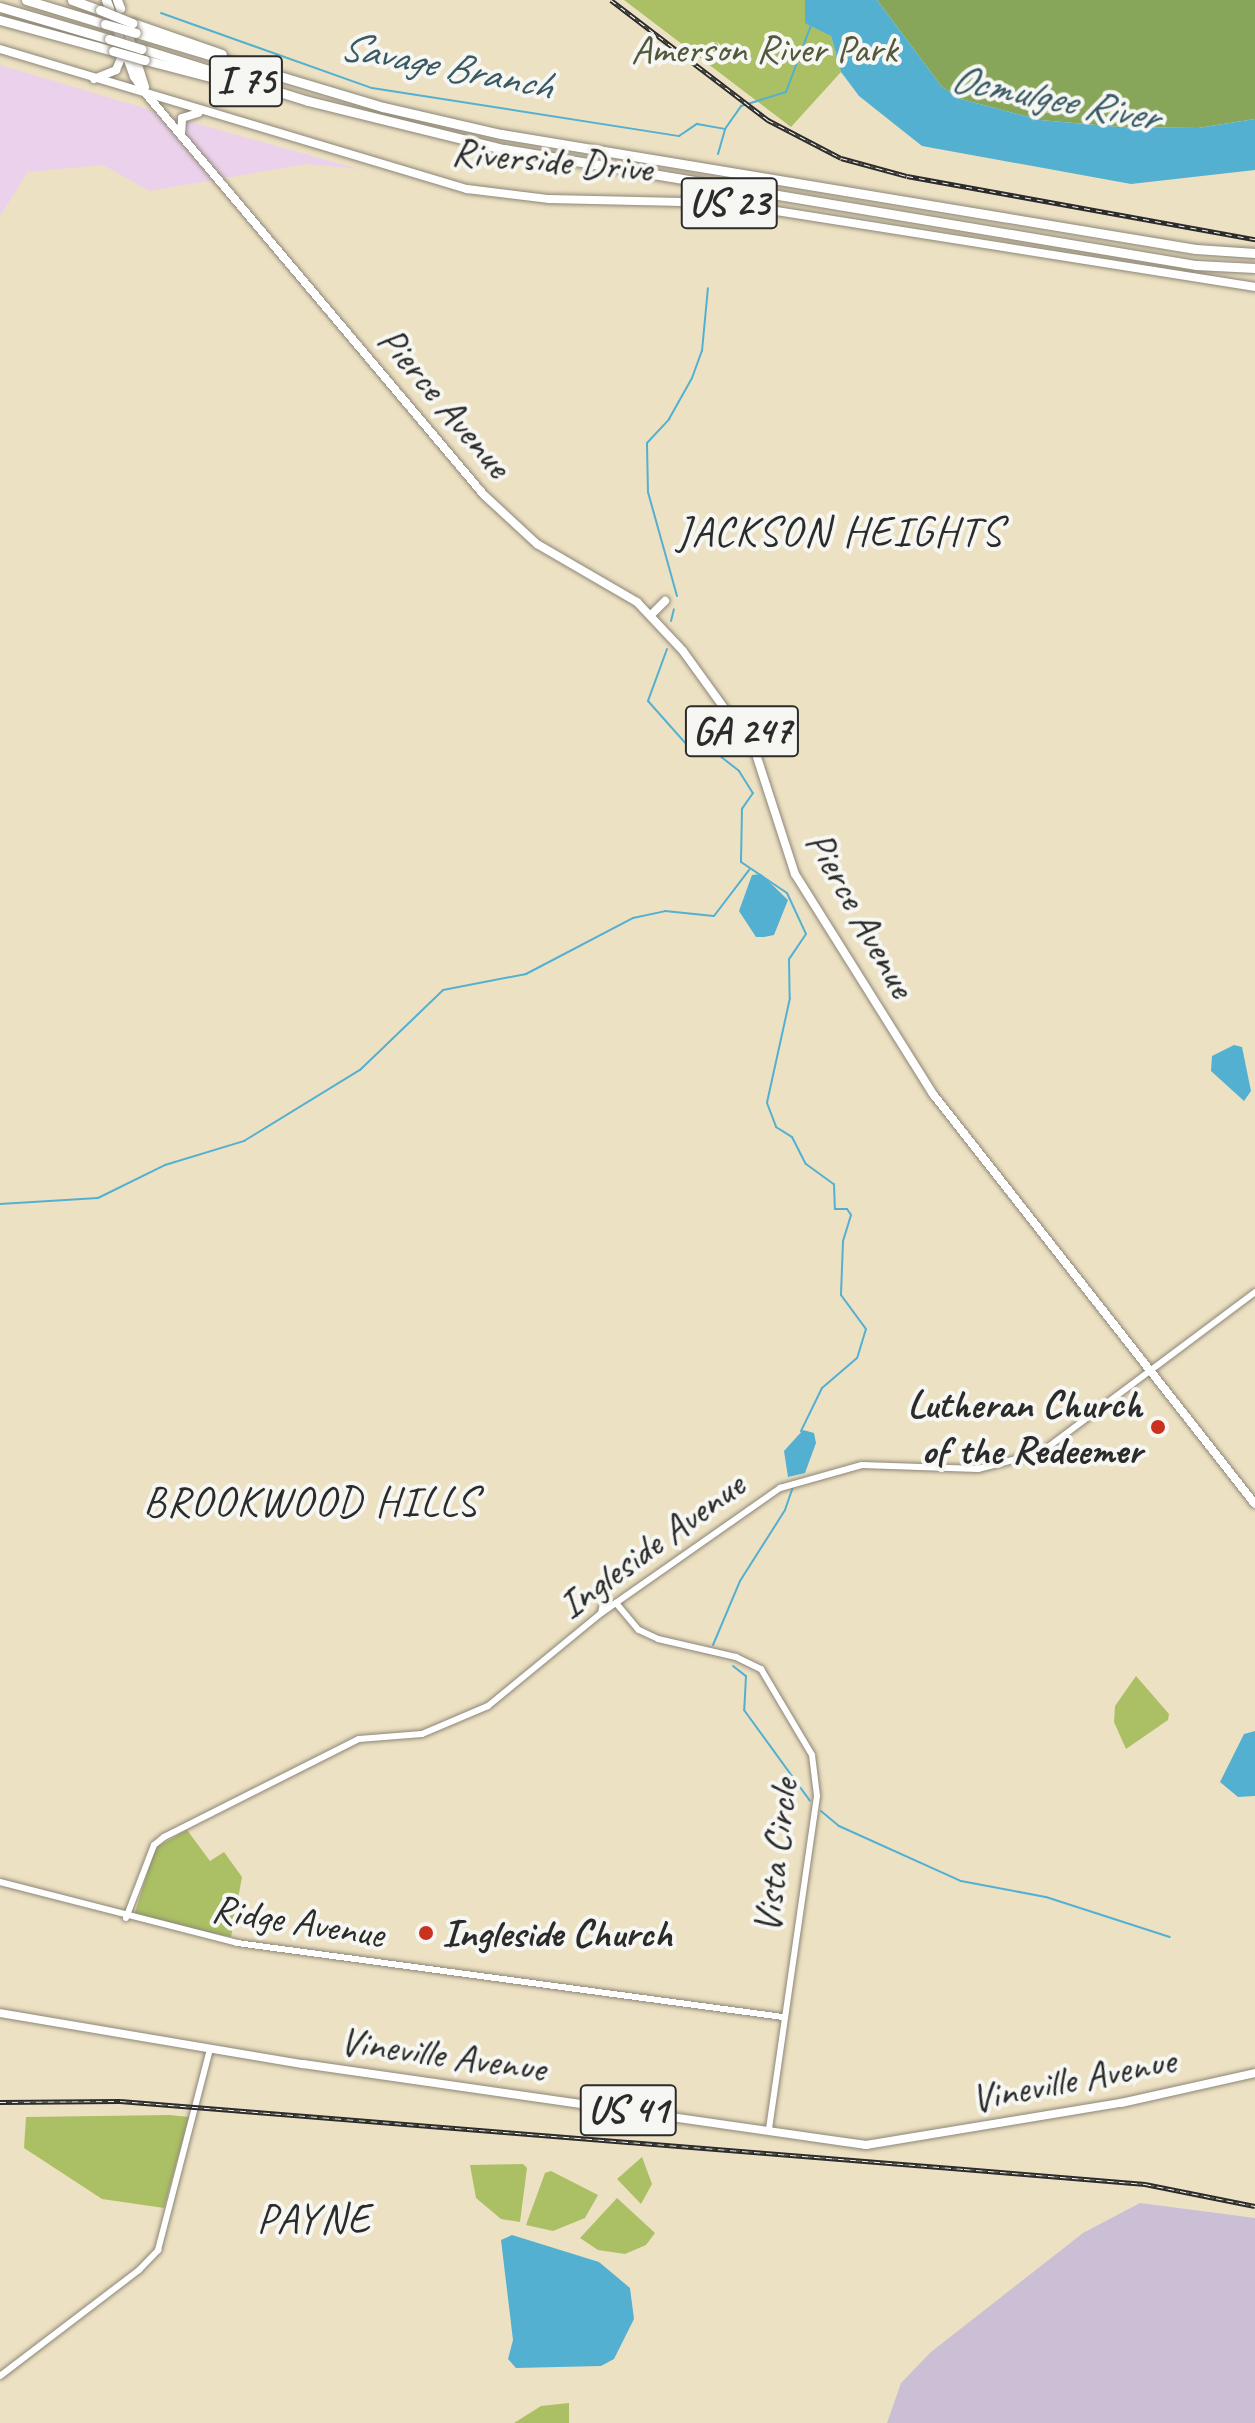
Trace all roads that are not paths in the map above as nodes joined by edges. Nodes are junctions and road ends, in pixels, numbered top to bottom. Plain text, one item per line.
1 (26, 0) edge
2 (72, 0) edge
3 (111, 5) edge
4 (0, 7) edge
5 (0, 20) edge
6 (135, 28) junction
7 (0, 49) edge
8 (119, 50) junction
9 (94, 79) junction
10 (284, 94) junction
11 (147, 95) junction
12 (203, 113) junction
13 (181, 135) junction
14 (1255, 253) edge
15 (1255, 268) edge
16 (1255, 287) edge
17 (665, 601) dead end
18 (651, 615) junction
19 (1255, 1292) edge
20 (1151, 1372) junction
21 (1255, 1504) edge
22 (606, 1590) dead end
23 (616, 1603) junction
24 (600, 1614) junction
25 (0, 1882) edge
26 (126, 1918) junction
27 (0, 2013) edge
28 (783, 2017) junction
29 (210, 2049) junction
30 (1255, 2073) edge
31 (769, 2131) junction
32 (0, 2376) edge

1 - 6 highway, I 75, bridge
2 - 3 highway
3 - 6 highway, bridge
3 - 8 main road, Pierce Avenue / GA 247
3 - 11 main road, Pierce Avenue / GA 247
4 - 10 highway, I 75, bridge
5 - 8 highway
6 - 14 highway, I 75
7 - 9 main road, Riverside Drive / US 23
8 - 9 main road
8 - 10 highway, bridge
8 - 11 main road, Pierce Avenue / GA 247
9 - 11 main road, Riverside Drive / US 23
10 - 15 highway, I 75
11 - 12 main road, Riverside Drive / US 23
11 - 13 main road, Pierce Avenue / GA 247
12 - 13 main road
12 - 16 main road, Riverside Drive / US 23
13 - 18 main road, Pierce Avenue / GA 247
17 - 18 main road
18 - 20 main road, Pierce Avenue / GA 247
19 - 20 street, Ingleside Avenue
20 - 21 main road, Pierce Avenue / GA 247
20 - 23 street, Ingleside Avenue
22 - 24 street
23 - 24 street, Ingleside Avenue
23 - 28 street, Vista Circle
24 - 26 street, Ingleside Avenue
25 - 26 street, Ridge Avenue
26 - 28 street, Ridge Avenue
27 - 29 main road, Vineville Avenue / US 41
28 - 31 street, Vista Circle
29 - 31 main road, Vineville Avenue / US 41
29 - 32 street
30 - 31 main road, Vineville Avenue / US 41

